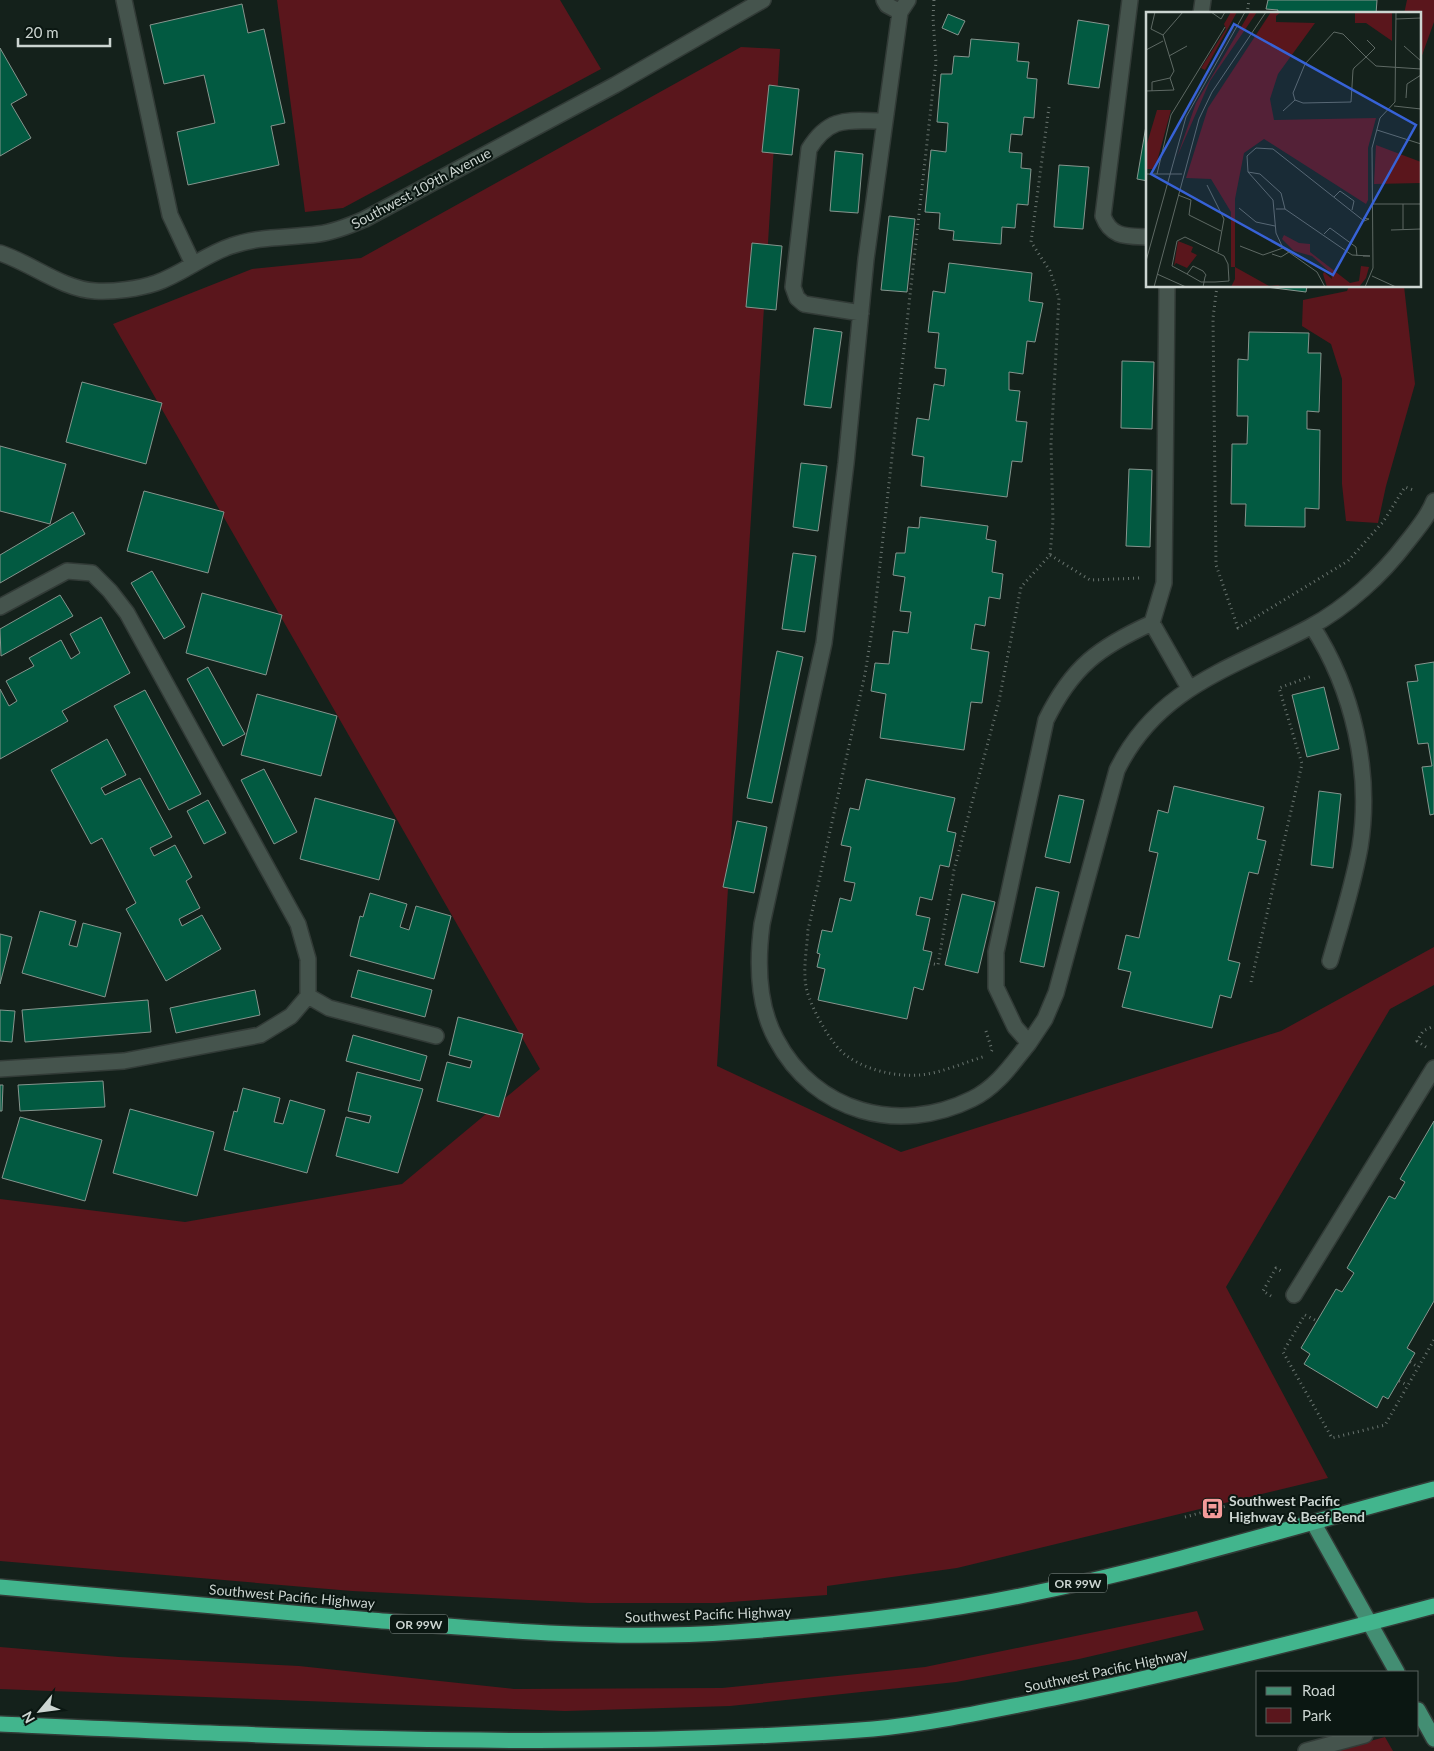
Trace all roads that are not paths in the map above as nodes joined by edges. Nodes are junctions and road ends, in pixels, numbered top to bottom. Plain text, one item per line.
1 (124, 0) edge
2 (884, 0) edge
3 (1130, 0) edge
4 (760, 1) edge
5 (904, 6) edge
6 (884, 121) junction
7 (1146, 237) edge
8 (0, 253) edge
9 (193, 264) junction
10 (1167, 288) edge
11 (861, 313) junction
12 (1434, 502) edge
13 (0, 607) edge
14 (1152, 623) junction
15 (1312, 626) junction
16 (1189, 688) junction
17 (1330, 961) dead end
18 (308, 996) junction
19 (436, 1036) dead end
20 (1029, 1043) junction
21 (1434, 1068) edge
22 (0, 1069) edge
23 (1294, 1295) dead end
24 (1434, 1488) edge
25 (1313, 1522) junction
26 (0, 1587) edge
27 (1434, 1606) edge
28 (1368, 1623) junction
29 (1396, 1671) edge
30 (1419, 1712) edge
31 (0, 1724) edge
32 (1361, 1736) edge
33 (1434, 1740) edge
34 (1306, 1751) edge

1 - 9 street
2 - 5 street
3 - 7 street
4 - 9 street, Southwest 109th Avenue
5 - 6 street
6 - 11 street
6 - 11 street
8 - 9 street, Southwest 109th Avenue
10 - 14 street
11 - 20 street
12 - 15 street
13 - 18 street
14 - 16 street
14 - 20 street
15 - 16 street
15 - 17 street
16 - 20 street
18 - 19 street
18 - 22 street
21 - 23 street
24 - 25 highway, Southwest Pacific Highway / OR 99W
25 - 26 highway, Southwest Pacific Highway / OR 99W
25 - 28 main road
27 - 28 highway, Southwest Pacific Highway
28 - 29 main road
28 - 31 highway, Southwest Pacific Highway
30 - 33 main road
32 - 34 street

